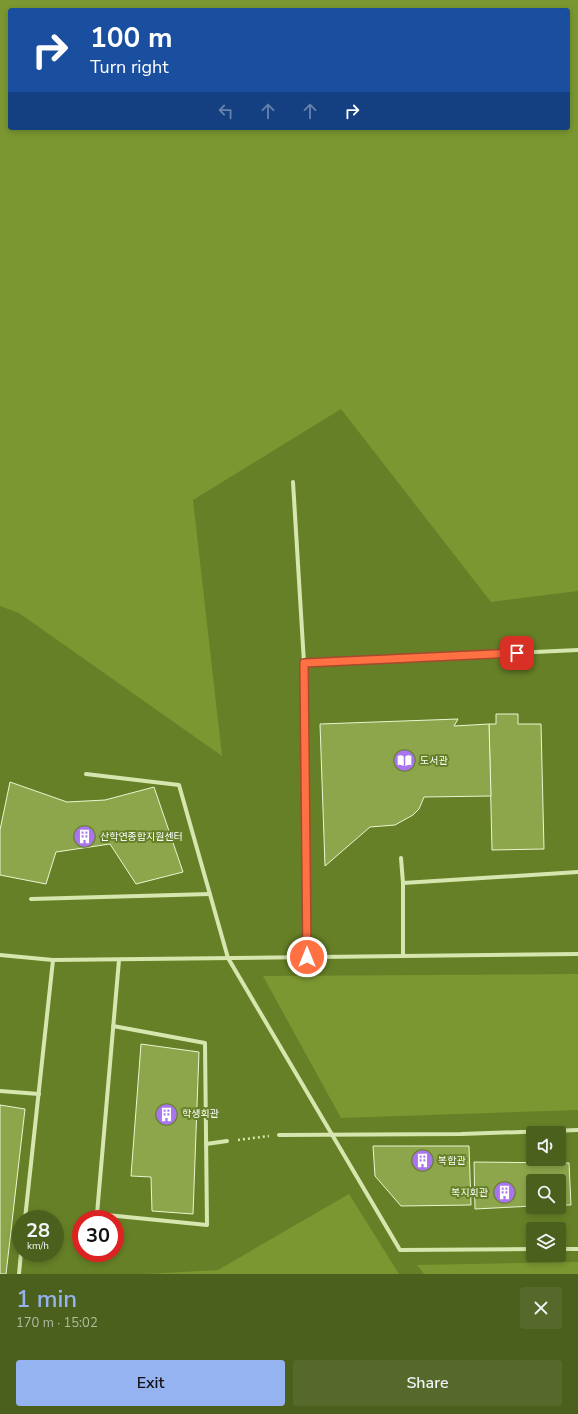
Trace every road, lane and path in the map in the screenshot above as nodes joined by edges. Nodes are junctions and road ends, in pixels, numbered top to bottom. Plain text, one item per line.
1 (293, 482) dead end
2 (578, 650) edge
3 (304, 663) junction
4 (86, 774) dead end
5 (401, 858) dead end
6 (578, 872) edge
7 (403, 883) junction
8 (210, 894) junction
9 (31, 899) dead end
10 (578, 954) edge
11 (0, 955) edge
12 (403, 956) junction
13 (307, 957) junction
14 (228, 958) junction
15 (53, 960) junction
16 (119, 960) junction
17 (113, 1026) junction
18 (0, 1091) edge
19 (39, 1094) junction
20 (578, 1130) edge
21 (279, 1134) joint
22 (332, 1134) junction
23 (228, 1141) joint
24 (206, 1144) junction
25 (26, 1210) edge
26 (526, 1249) edge
27 (566, 1249) edge
28 (578, 1249) edge
29 (21, 1262) edge
30 (19, 1274) edge

1 - 3 street
2 - 3 street
3 - 13 street
4 - 8 street
5 - 7 street
6 - 7 street
7 - 12 street
8 - 9 street
8 - 14 street
10 - 12 street
11 - 15 street
12 - 13 street
13 - 14 street
14 - 16 street
14 - 22 street
15 - 16 street
15 - 19 street
16 - 17 street
17 - 24 street
17 - 24 street
18 - 19 street
19 - 25 street
20 - 22 street
21 - 22 street
21 - 23 path
22 - 26 street
23 - 24 street
27 - 28 street
29 - 30 street

